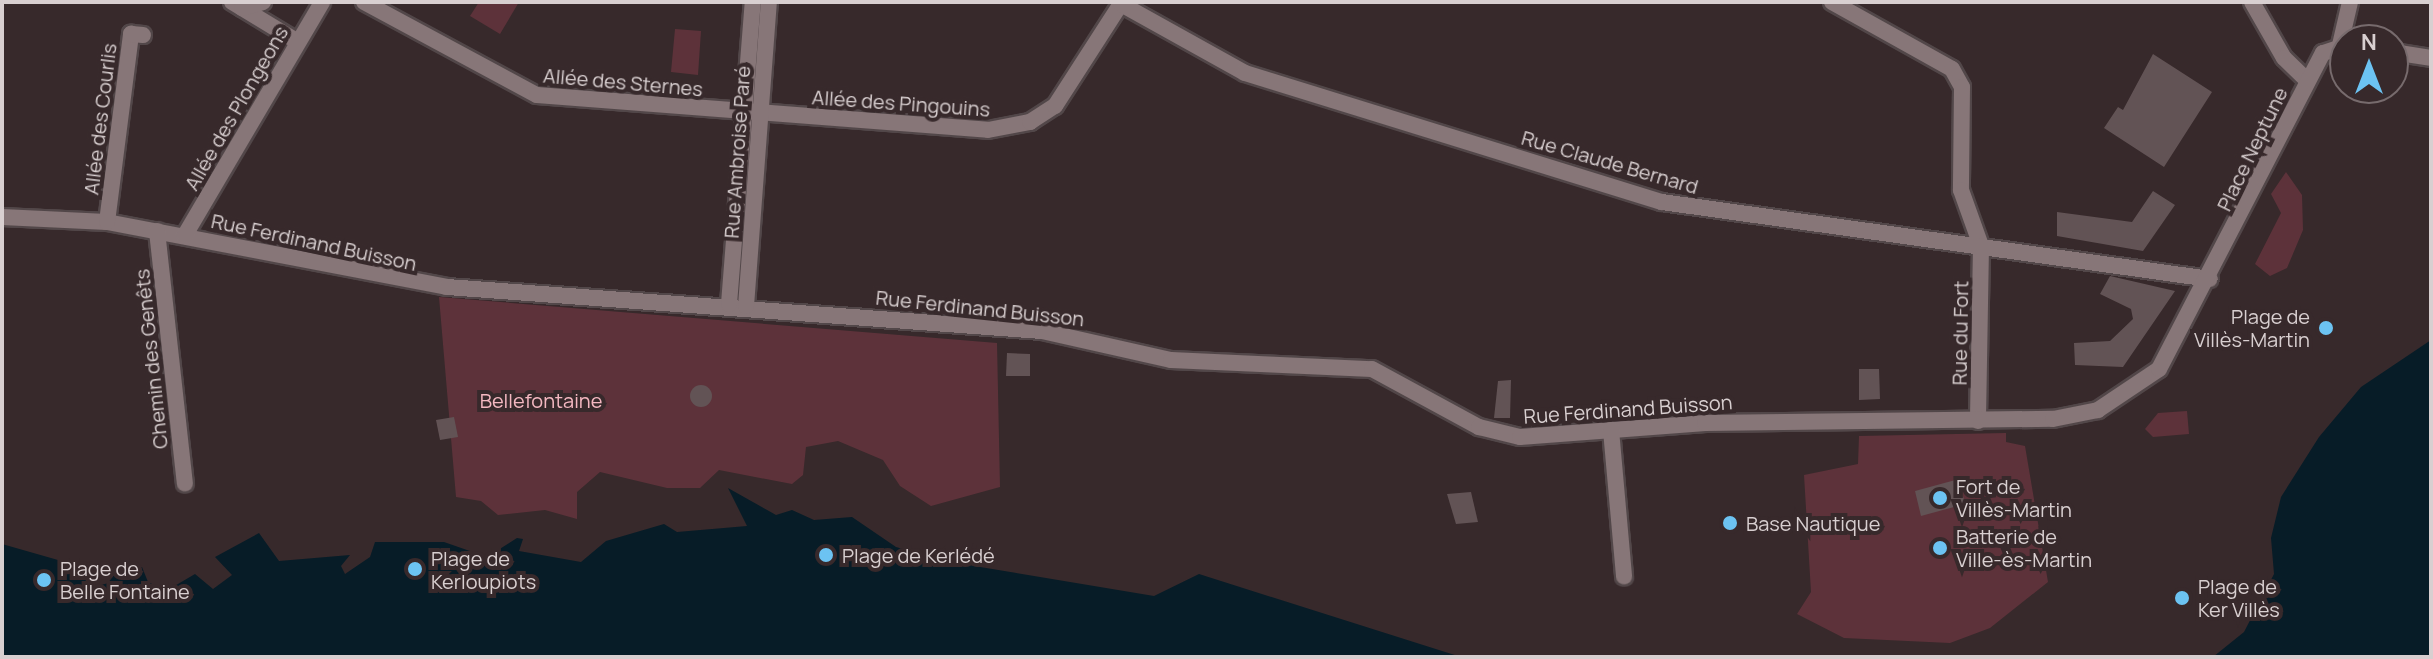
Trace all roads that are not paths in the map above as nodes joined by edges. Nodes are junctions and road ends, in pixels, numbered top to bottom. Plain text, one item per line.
1 (263, 2) edge
2 (322, 2) edge
3 (364, 2) edge
4 (753, 2) edge
5 (769, 2) edge
6 (1832, 2) edge
7 (2252, 2) edge
8 (2350, 2) edge
9 (1122, 3) edge
10 (239, 4) edge
11 (2346, 24) edge
12 (143, 35) dead end
13 (298, 42) junction
14 (2329, 51) edge
15 (2409, 55) edge
16 (2431, 58) edge
17 (2308, 81) junction
18 (752, 112) junction
19 (2, 217) edge
20 (107, 222) junction
21 (157, 231) junction
22 (185, 235) junction
23 (1981, 246) junction
24 (2210, 279) junction
25 (738, 305) junction
26 (1978, 421) junction
27 (1611, 430) junction
28 (185, 483) dead end
29 (1624, 576) dead end

1 - 10 street
2 - 13 street, Allée des Plongeons
3 - 18 street, Allée des Sternes
4 - 18 street, Rue Ambroise Paré
5 - 18 street, Rue Ambroise Paré
6 - 23 street
7 - 17 street
8 - 11 street
9 - 18 street, Allée des Pingouins
9 - 23 street, Rue Claude Bernard
10 - 13 street
12 - 20 street, Allée des Courlis
13 - 22 street, Allée des Plongeons
14 - 17 street, Place Neptune
15 - 16 street
17 - 24 street, Place Neptune
18 - 25 street, Rue Ambroise Paré
19 - 20 street, Rue Ferdinand Buisson
20 - 21 street, Rue Ferdinand Buisson
21 - 22 street, Rue Ferdinand Buisson
21 - 28 street, Chemin des Genêts
22 - 25 street, Rue Ferdinand Buisson
23 - 24 street, Rue Claude Bernard
23 - 26 street, Rue du Fort
24 - 26 street, Rue Ferdinand Buisson
25 - 27 street, Rue Ferdinand Buisson
26 - 27 street, Rue Ferdinand Buisson
27 - 29 street

